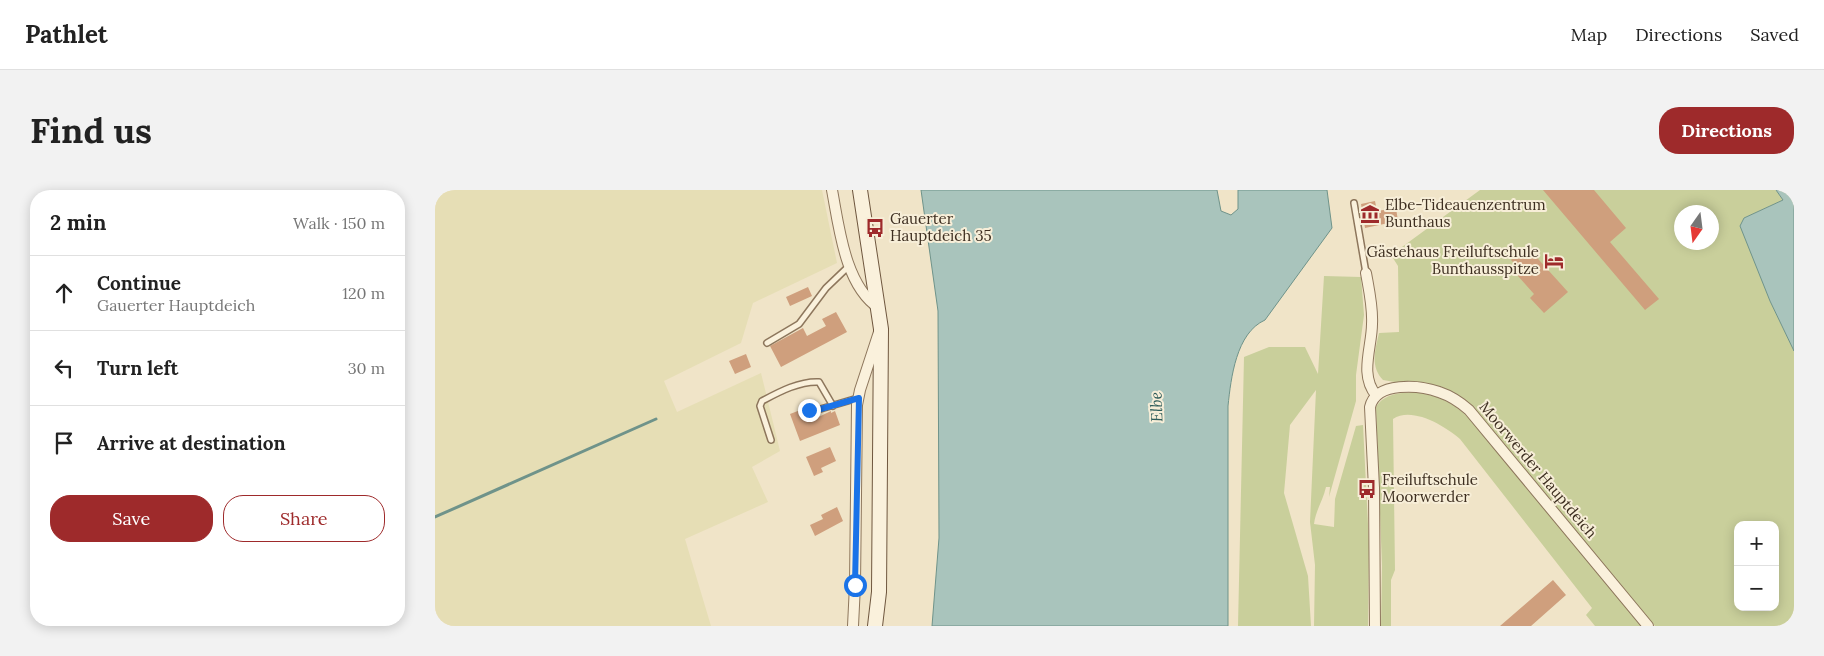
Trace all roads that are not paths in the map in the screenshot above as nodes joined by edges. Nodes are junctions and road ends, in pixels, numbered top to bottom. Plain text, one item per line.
1 (832, 190) edge
2 (860, 190) edge
3 (1354, 203) dead end
4 (849, 266) junction
5 (1367, 273) joint
6 (879, 308) junction
7 (881, 329) junction
8 (767, 343) dead end
9 (1376, 395) junction
10 (859, 398) junction
11 (833, 406) junction
12 (809, 410) dead end
13 (771, 440) dead end
14 (853, 626) edge
15 (875, 626) edge
16 (1375, 626) edge
17 (1648, 626) edge

1 - 4 street
2 - 6 street
3 - 5 lane
4 - 6 street
4 - 8 lane
5 - 9 street
6 - 7 street
7 - 10 street
7 - 15 street
9 - 16 street
9 - 17 street, Moorwerder Hauptdeich
10 - 11 lane
10 - 14 street
11 - 12 lane
11 - 13 lane

